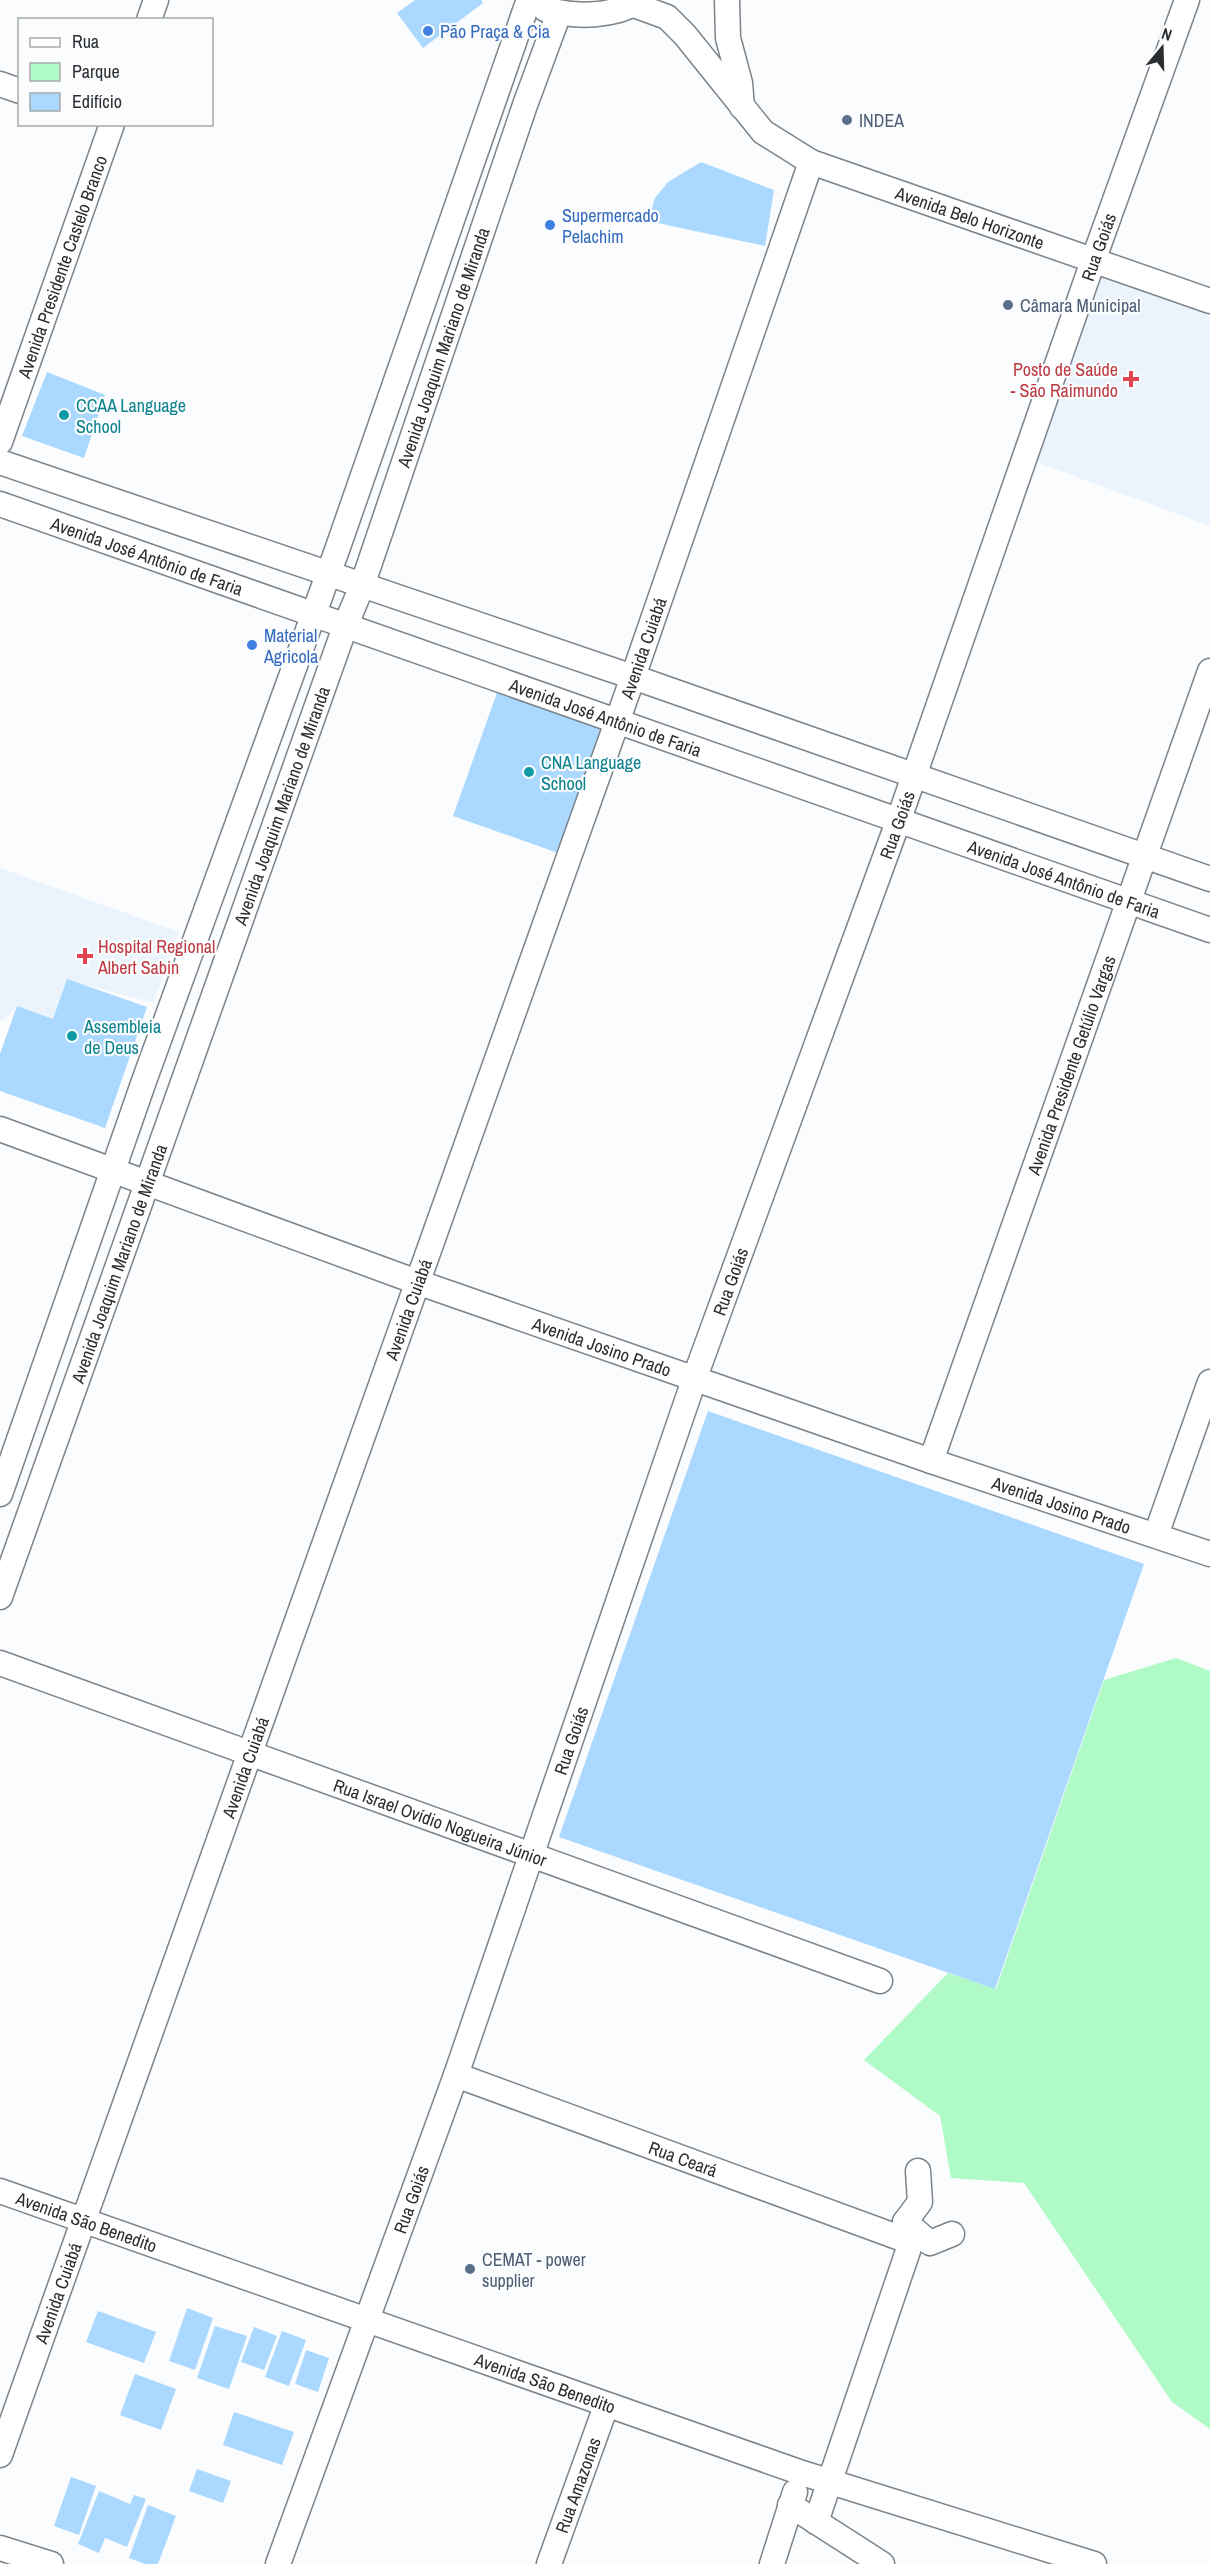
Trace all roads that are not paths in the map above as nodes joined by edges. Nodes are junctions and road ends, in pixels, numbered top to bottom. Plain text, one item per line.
1 (156, 0) edge
2 (727, 0) edge
3 (1188, 0) edge
4 (526, 1) edge
5 (638, 2) edge
6 (560, 13) junction
7 (150, 18) edge
8 (0, 84) edge
9 (18, 89) edge
10 (496, 95) junction
11 (525, 105) junction
12 (742, 109) junction
13 (111, 126) edge
14 (811, 162) junction
15 (1093, 261) junction
16 (1210, 301) edge
17 (0, 442) edge
18 (0, 462) edge
19 (0, 504) edge
20 (329, 573) junction
21 (362, 586) junction
22 (314, 613) junction
23 (346, 624) junction
24 (1210, 670) edge
25 (633, 677) junction
26 (617, 719) junction
27 (914, 775) junction
28 (899, 819) junction
29 (1144, 857) junction
30 (1210, 879) edge
31 (1130, 900) junction
32 (1210, 930) edge
33 (181, 980) junction
34 (215, 990) junction
35 (0, 1129) edge
36 (114, 1169) junction
37 (147, 1181) junction
38 (417, 1282) junction
39 (695, 1377) junction
40 (1210, 1382) edge
41 (931, 1461) junction
42 (0, 1494) edge
43 (1156, 1535) junction
44 (1210, 1554) edge
45 (0, 1597) edge
46 (0, 1663) edge
47 (248, 1754) junction
48 (530, 1857) junction
49 (880, 1981) dead end
50 (456, 2075) junction
51 (918, 2171) dead end
52 (0, 2191) edge
53 (83, 2219) junction
54 (908, 2232) junction
55 (952, 2234) dead end
56 (368, 2320) junction
57 (606, 2406) junction
58 (0, 2455) edge
59 (801, 2473) junction
60 (831, 2482) junction
61 (790, 2505) junction
62 (816, 2522) junction
63 (0, 2548) edge
64 (51, 2564) edge
65 (278, 2564) edge
66 (549, 2564) edge
67 (772, 2564) edge
68 (882, 2564) edge
69 (1094, 2564) edge

1 - 7 street
2 - 12 street
3 - 15 street, Rua Goiás
4 - 6 street
4 - 10 street, Avenida Joaquim Mariano de Miranda
5 - 6 street
5 - 12 street, Avenida Belo Horizonte
6 - 11 street, Avenida Joaquim Mariano de Miranda
8 - 9 street
10 - 11 street
10 - 20 street, Avenida Joaquim Mariano de Miranda
11 - 21 street, Avenida Joaquim Mariano de Miranda
12 - 14 street, Avenida Belo Horizonte
13 - 17 street, Avenida Presidente Castelo Branco
14 - 15 street, Avenida Belo Horizonte
14 - 25 street, Avenida Cuiabá
15 - 16 street, Avenida Belo Horizonte
15 - 27 street, Rua Goiás
18 - 20 street
19 - 22 street, Avenida José Antônio de Faria
20 - 21 street
20 - 22 street, Avenida Joaquim Mariano de Miranda
21 - 23 street, Avenida Joaquim Mariano de Miranda
21 - 25 street
22 - 23 street, Avenida José Antônio de Faria
22 - 33 street, Avenida Joaquim Mariano de Miranda
23 - 26 street, Avenida José Antônio de Faria
23 - 34 street, Avenida Joaquim Mariano de Miranda
24 - 29 street, Avenida Presidente Getúlio Vargas
25 - 26 street, Avenida Cuiabá
25 - 27 street
26 - 28 street, Avenida José Antônio de Faria
26 - 38 street, Avenida Cuiabá
27 - 28 street, Rua Goiás
27 - 29 street
28 - 31 street, Avenida José Antônio de Faria
28 - 39 street, Rua Goiás
29 - 30 street
29 - 31 street, Avenida Presidente Getúlio Vargas
31 - 32 street, Avenida José Antônio de Faria
31 - 41 street, Avenida Presidente Getúlio Vargas
33 - 34 street
33 - 36 street, Avenida Joaquim Mariano de Miranda
34 - 37 street, Avenida Joaquim Mariano de Miranda
35 - 36 street, Avenida Josino Prado
36 - 37 street, Avenida Josino Prado
36 - 42 street, Avenida Joaquim Mariano de Miranda
37 - 38 street, Avenida Josino Prado
37 - 45 street, Avenida Joaquim Mariano de Miranda
38 - 39 street, Avenida Josino Prado
38 - 47 street, Avenida Cuiabá
39 - 41 street, Avenida Josino Prado
39 - 48 street, Rua Goiás
40 - 43 street
41 - 43 street, Avenida Josino Prado
43 - 44 street, Avenida Josino Prado
46 - 47 street, Rua Israel Ovídio Nogueira Júnior
47 - 48 street, Rua Israel Ovídio Nogueira Júnior
47 - 53 street, Avenida Cuiabá
48 - 49 street, Rua Israel Ovídio Nogueira Júnior
48 - 50 street, Rua Goiás
50 - 54 street, Rua Ceará
50 - 56 street, Rua Goiás
51 - 54 street
52 - 53 street, Avenida São Benedito
53 - 56 street, Avenida São Benedito
53 - 58 street, Avenida Cuiabá
54 - 55 street, Rua Ceará
54 - 60 street
56 - 57 street, Avenida São Benedito
56 - 65 street, Rua Goiás
57 - 59 street, Avenida São Benedito
57 - 66 street, Rua Amazonas
59 - 60 street, Avenida São Benedito
59 - 61 street
60 - 62 street
60 - 69 street, Avenida São Benedito
61 - 62 street
61 - 67 street
62 - 68 street
63 - 64 street

